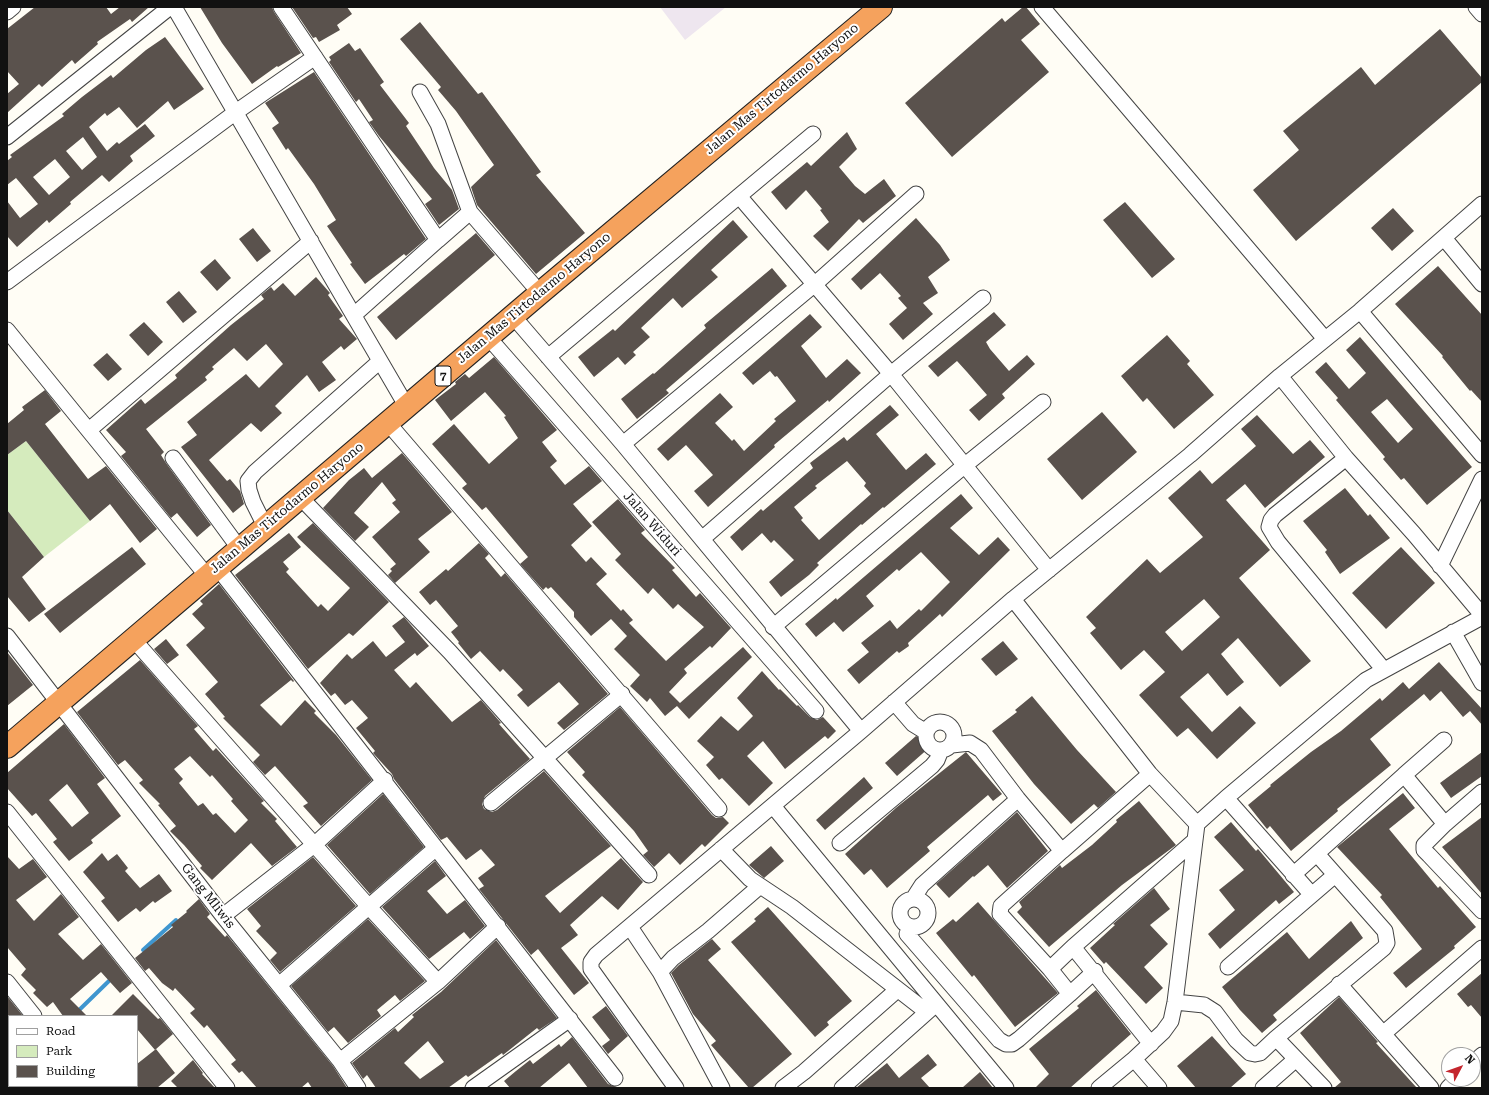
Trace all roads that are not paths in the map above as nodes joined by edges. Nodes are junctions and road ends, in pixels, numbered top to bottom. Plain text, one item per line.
1 (13, 7) edge
2 (170, 7) edge
3 (174, 7) edge
4 (281, 7) edge
5 (881, 7) edge
6 (1042, 7) edge
7 (1476, 7) edge
8 (7, 12) edge
9 (1482, 14) edge
10 (315, 57) junction
11 (420, 92) dead end
12 (236, 112) junction
13 (813, 134) dead end
14 (7, 136) edge
15 (916, 194) dead end
16 (739, 196) junction
17 (1482, 204) edge
18 (470, 212) junction
19 (1444, 238) junction
20 (438, 240) junction
21 (311, 241) junction
22 (7, 282) edge
23 (815, 284) junction
24 (1482, 284) edge
25 (540, 293) junction
26 (984, 298) dead end
27 (1360, 311) junction
28 (354, 315) junction
29 (513, 316) junction
30 (7, 330) edge
31 (488, 337) junction
32 (1325, 339) junction
33 (548, 357) junction
34 (380, 361) junction
35 (892, 374) junction
36 (1280, 376) junction
37 (1044, 402) dead end
38 (406, 407) junction
39 (388, 423) junction
40 (89, 430) junction
41 (623, 444) junction
42 (1482, 455) edge
43 (173, 458) dead end
44 (1346, 458) junction
45 (964, 466) junction
46 (1482, 479) edge
47 (300, 497) junction
48 (265, 526) junction
49 (702, 539) junction
50 (239, 548) junction
51 (1440, 566) junction
52 (1049, 570) junction
53 (212, 571) junction
54 (1014, 599) junction
55 (1482, 616) edge
56 (773, 627) junction
57 (1453, 632) junction
58 (7, 636) edge
59 (134, 640) junction
60 (1384, 670) junction
61 (1482, 683) edge
62 (622, 694) junction
63 (894, 702) junction
64 (58, 703) junction
65 (816, 710) dead end
66 (861, 731) junction
67 (926, 732) junction
68 (1444, 740) dead end
69 (7, 747) edge
70 (946, 747) junction
71 (546, 759) junction
72 (1150, 774) junction
73 (1404, 775) junction
74 (385, 780) junction
75 (1482, 792) edge
76 (1226, 798) junction
77 (1018, 799) junction
78 (491, 803) dead end
79 (773, 806) junction
80 (719, 809) dead end
81 (7, 812) edge
82 (1197, 824) junction
83 (1444, 824) junction
84 (1193, 842) junction
85 (840, 843) dead end
86 (314, 845) junction
87 (436, 848) junction
88 (721, 849) junction
89 (1062, 851) junction
90 (1317, 854) junction
91 (649, 875) dead end
92 (1293, 875) junction
93 (1335, 875) junction
94 (760, 886) junction
95 (1312, 895) junction
96 (913, 899) junction
97 (370, 908) junction
98 (1482, 911) edge
99 (223, 916) junction
100 (498, 926) junction
101 (630, 927) junction
102 (908, 930) junction
103 (1073, 947) junction
104 (1482, 948) edge
105 (893, 952) junction
106 (1228, 967) dead end
107 (1050, 969) junction
108 (660, 972) junction
109 (1095, 972) junction
110 (7, 982) edge
111 (438, 982) junction
112 (1339, 984) junction
113 (279, 985) junction
114 (897, 990) junction
115 (1070, 994) junction
116 (1175, 1002) junction
117 (932, 1008) junction
118 (33, 1015) edge
119 (570, 1019) junction
120 (1383, 1034) junction
121 (1276, 1038) junction
122 (1151, 1044) junction
123 (1134, 1059) junction
124 (1296, 1059) junction
125 (340, 1061) junction
126 (615, 1078) dead end
127 (490, 1084) edge
128 (227, 1088) edge
129 (358, 1088) edge
130 (474, 1088) edge
131 (676, 1088) edge
132 (722, 1088) edge
133 (783, 1088) edge
134 (842, 1088) edge
135 (1006, 1088) edge
136 (1099, 1088) edge
137 (1159, 1088) edge
138 (1263, 1088) edge
139 (1324, 1088) edge
140 (1431, 1088) edge

1 - 8 street
2 - 14 street
3 - 12 street
4 - 10 street
5 - 25 highway, Jalan Mas Tirtodarmo Haryono / 7
6 - 32 street
7 - 9 street
10 - 12 street
10 - 20 street
11 - 18 street
12 - 21 street
12 - 22 street
13 - 16 street
15 - 23 street
16 - 23 street
16 - 33 street
17 - 19 street
18 - 20 street
18 - 25 street
19 - 24 street
19 - 27 street
20 - 28 street
21 - 28 street
21 - 40 street
23 - 35 street
23 - 41 street
25 - 29 highway, Jalan Mas Tirtodarmo Haryono / 7
26 - 35 street
27 - 32 street
27 - 42 street
28 - 34 street
29 - 31 highway, Jalan Mas Tirtodarmo Haryono / 7
29 - 33 street
30 - 40 street
31 - 38 highway, Jalan Mas Tirtodarmo Haryono / 7
31 - 65 street, Jalan Widuri
32 - 36 street
33 - 41 street
34 - 38 street
34 - 48 street
35 - 45 street
35 - 49 street
36 - 44 street
36 - 52 street
37 - 45 street
38 - 39 highway, Jalan Mas Tirtodarmo Haryono / 7
39 - 47 highway, Jalan Mas Tirtodarmo Haryono / 7
39 - 62 street
40 - 53 street
41 - 49 street
43 - 50 street
44 - 51 street
44 - 60 street
45 - 52 street
45 - 56 street
46 - 51 street
47 - 48 highway, Jalan Mas Tirtodarmo Haryono / 7
47 - 71 street
48 - 50 highway, Jalan Mas Tirtodarmo Haryono / 7
49 - 56 street
50 - 53 highway, Jalan Mas Tirtodarmo Haryono / 7
51 - 55 street
52 - 54 street
53 - 59 highway, Jalan Mas Tirtodarmo Haryono / 7
53 - 74 street
54 - 63 street
54 - 72 street
55 - 57 street
56 - 66 street
57 - 60 street
57 - 61 street
58 - 64 street, Gang Mliwis
59 - 64 highway, Jalan Mas Tirtodarmo Haryono / 7
59 - 86 street
60 - 76 street
62 - 71 street
62 - 80 street
63 - 66 street
63 - 67 street
64 - 69 highway, Jalan Mas Tirtodarmo Haryono / 7
64 - 99 street, Gang Mliwis
66 - 79 street
67 - 70 street
67 - 70 street
68 - 73 street
70 - 77 street
70 - 85 street
71 - 78 street
71 - 91 street
72 - 82 street
72 - 89 street
73 - 83 street
73 - 90 street
74 - 86 street
74 - 87 street
75 - 83 street
76 - 82 street
76 - 92 street
77 - 89 street
77 - 96 street
79 - 88 street
79 - 105 street
81 - 128 street
82 - 84 street
83 - 98 street
84 - 103 street
84 - 116 street
86 - 97 street
86 - 99 street
87 - 97 street
87 - 100 street
88 - 94 street
88 - 101 street
89 - 107 street
90 - 92 street
90 - 93 street
92 - 95 street
93 - 95 street
93 - 112 street
94 - 108 street
94 - 114 street
95 - 106 street
96 - 102 street
96 - 102 street
97 - 111 street
97 - 113 street
99 - 113 street, Gang Mliwis
100 - 111 street
100 - 119 street
101 - 108 street
101 - 131 street
102 - 105 street
102 - 115 street
103 - 107 street
103 - 109 street
104 - 120 street
105 - 117 street
107 - 115 street
108 - 132 street
109 - 115 street
109 - 122 street
110 - 118 street
111 - 125 street
112 - 120 street
112 - 121 street
113 - 125 street, Gang Mliwis
114 - 117 street
114 - 133 street
116 - 121 street
116 - 122 street
117 - 134 street
117 - 135 street
119 - 126 street
119 - 127 street
120 - 140 street
121 - 124 street
122 - 123 street
123 - 136 street
123 - 137 street
124 - 138 street
124 - 139 street
125 - 129 street, Gang Mliwis
127 - 130 street

